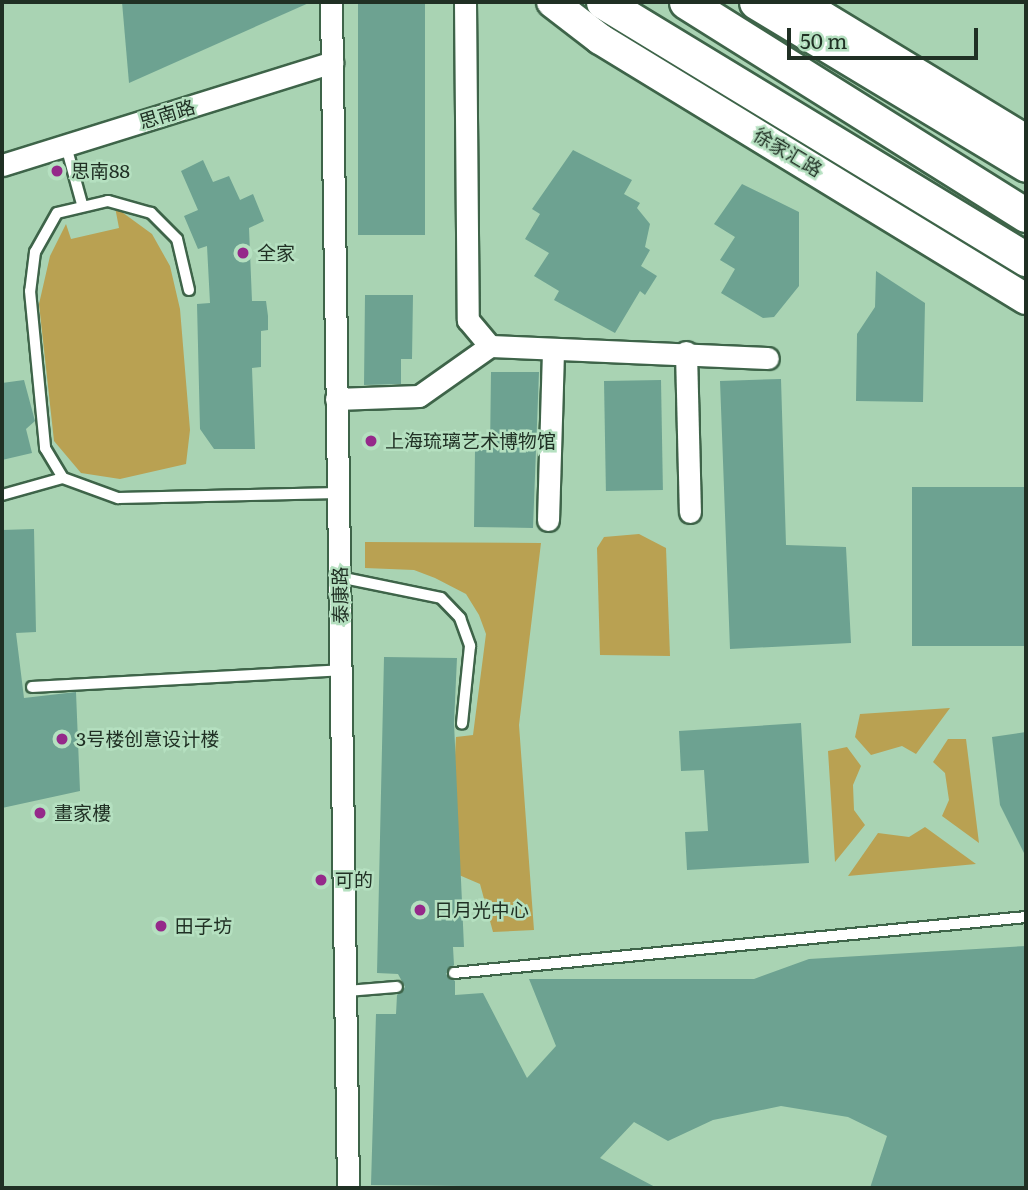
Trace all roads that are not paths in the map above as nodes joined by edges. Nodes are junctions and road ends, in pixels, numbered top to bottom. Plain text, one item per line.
1 (331, 2) edge
2 (465, 2) edge
3 (552, 2) edge
4 (603, 2) edge
5 (686, 2) edge
6 (756, 2) edge
7 (799, 2) edge
8 (332, 62) junction
9 (1026, 141) edge
10 (66, 146) junction
11 (1026, 164) edge
12 (2, 165) edge
13 (82, 204) junction
14 (1026, 215) edge
15 (1026, 259) edge
16 (189, 290) dead end
17 (1026, 299) edge
18 (490, 346) junction
19 (553, 349) junction
20 (686, 352) junction
21 (768, 358) dead end
22 (337, 399) junction
23 (63, 478) junction
24 (338, 493) junction
25 (2, 495) edge
26 (690, 512) dead end
27 (548, 520) dead end
28 (339, 578) junction
29 (341, 670) junction
30 (32, 687) dead end
31 (462, 724) dead end
32 (1026, 917) edge
33 (454, 973) dead end
34 (397, 988) dead end
35 (346, 991) junction
36 (348, 1188) edge

1 - 8 street, 泰康路
2 - 18 street
3 - 17 main road, 徐家汇路
4 - 15 main road, 徐家汇路
5 - 14 main road
6 - 11 main road
7 - 9 main road
8 - 10 street, 思南路
8 - 22 street, 泰康路
10 - 12 street, 思南路
10 - 13 lane
13 - 16 lane
13 - 23 lane
18 - 19 street
18 - 22 street
19 - 20 street
19 - 27 street
20 - 21 street
20 - 26 street
22 - 24 street, 泰康路
23 - 24 lane
23 - 25 lane
24 - 28 street, 泰康路
28 - 29 street, 泰康路
28 - 31 lane
29 - 30 lane
29 - 35 street, 泰康路
32 - 33 lane
34 - 35 lane
35 - 36 street, 泰康路

